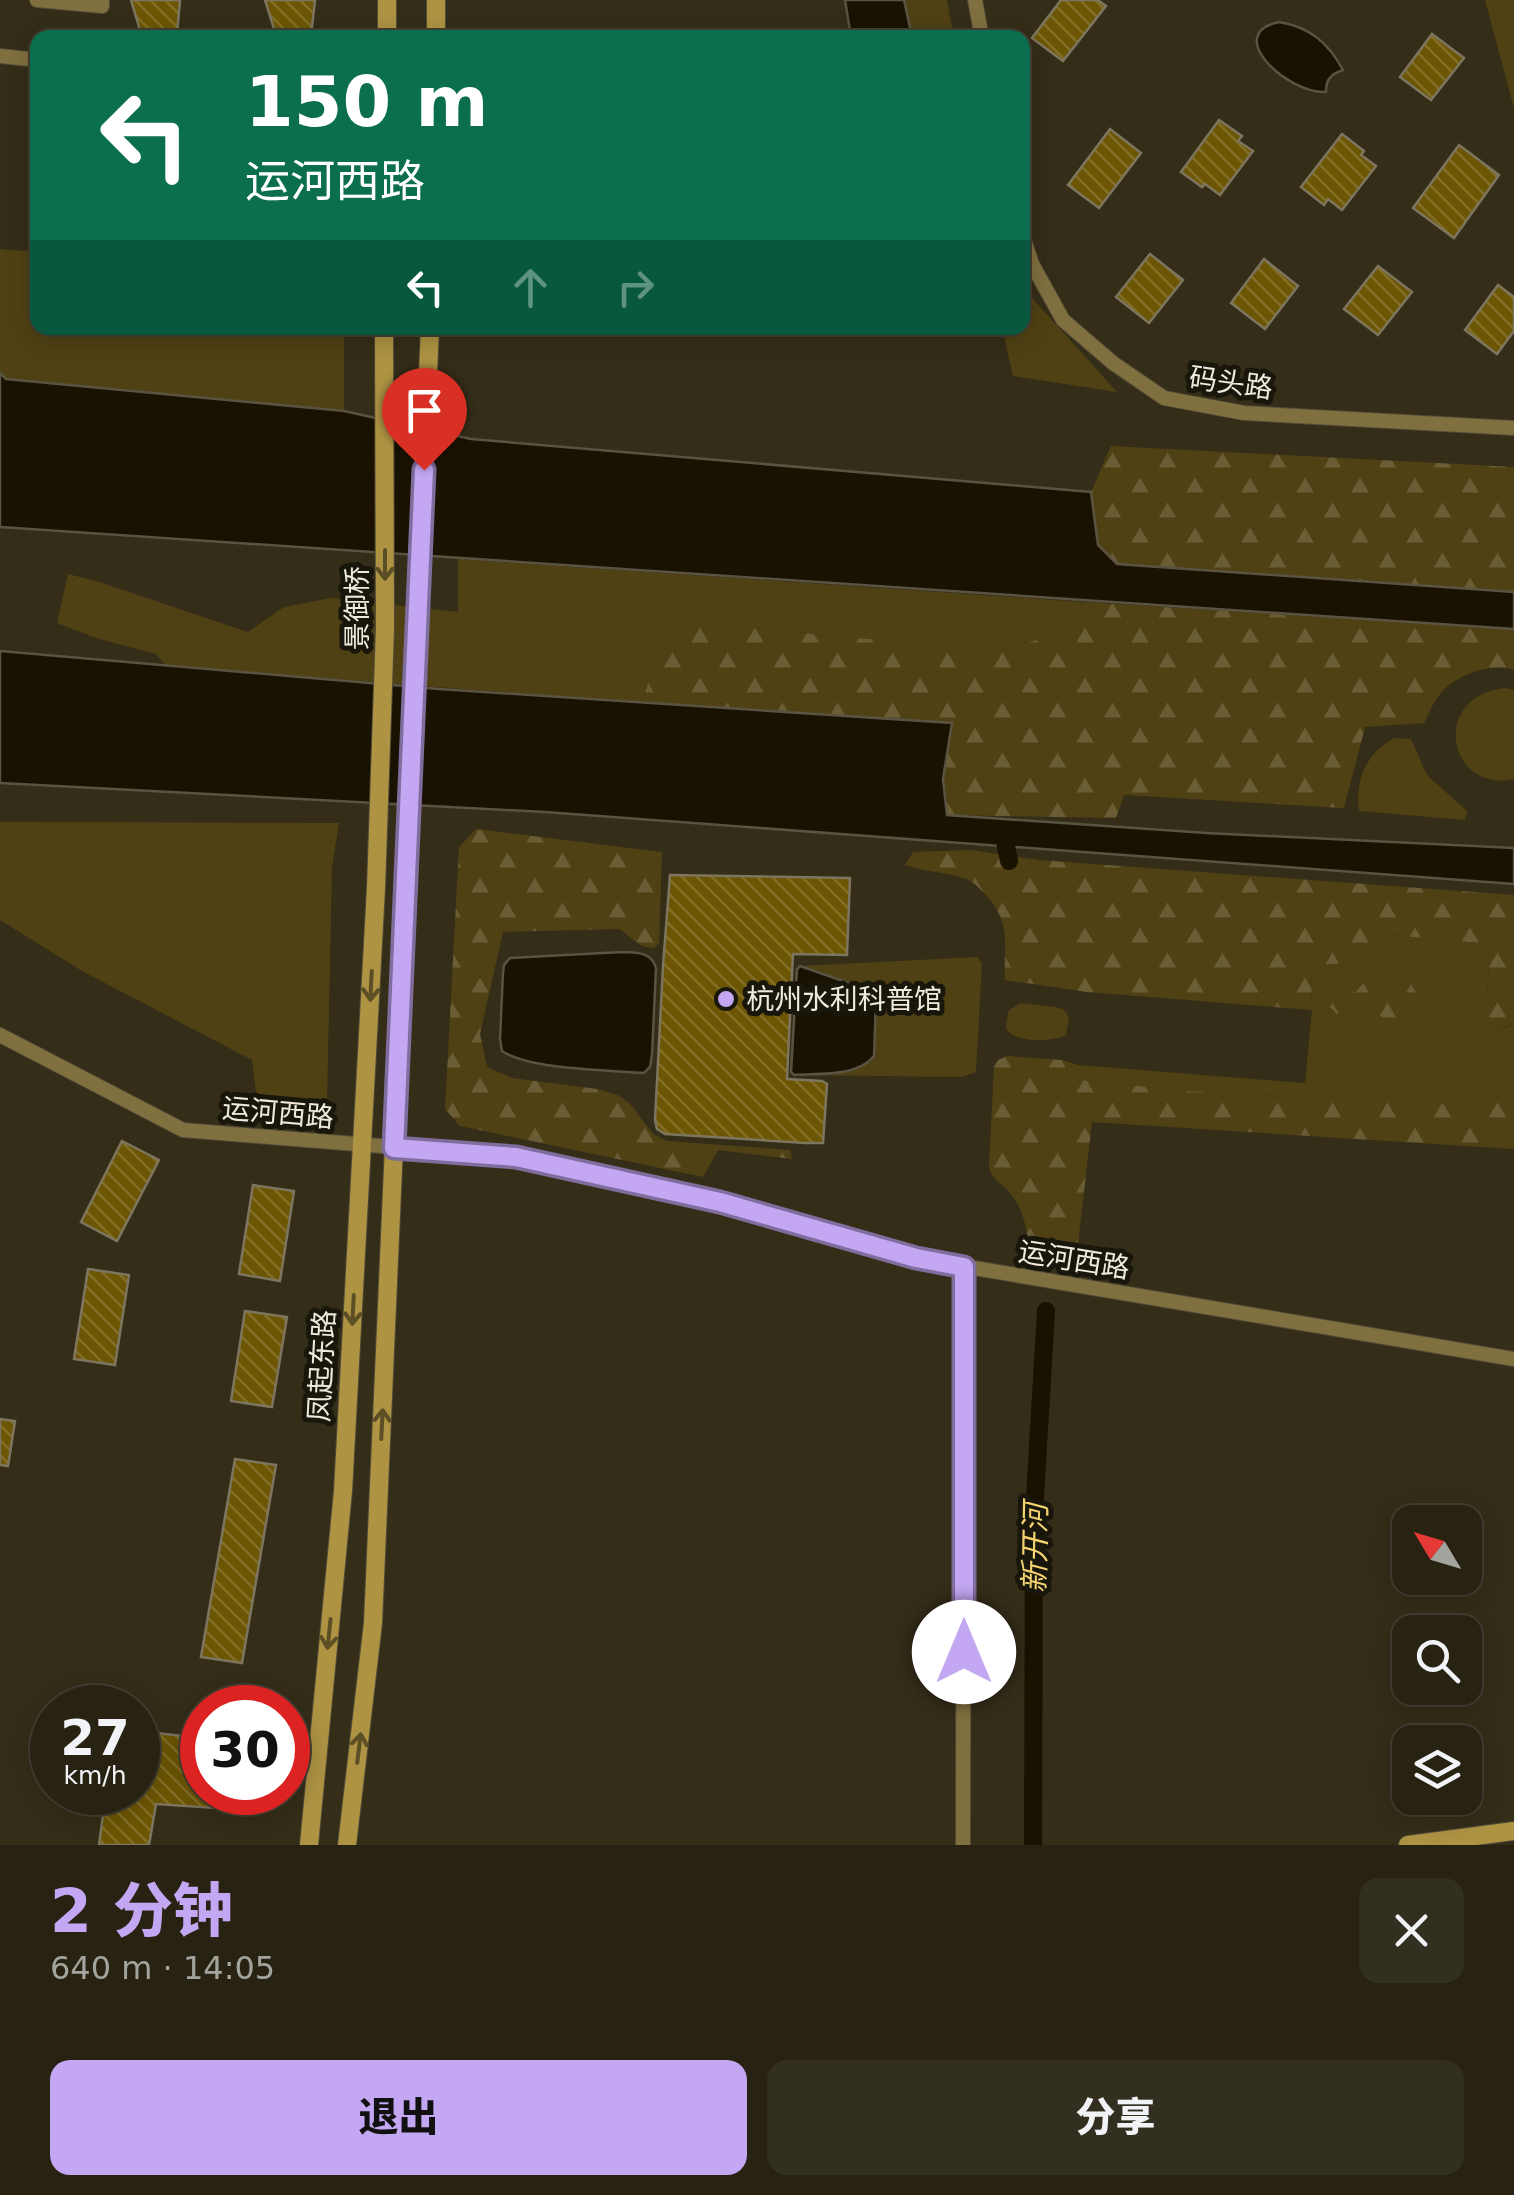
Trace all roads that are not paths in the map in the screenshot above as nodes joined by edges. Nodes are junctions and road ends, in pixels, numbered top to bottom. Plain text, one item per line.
1 (36, 0) edge
2 (102, 0) edge
3 (387, 0) edge
4 (436, 0) edge
5 (976, 0) edge
6 (387, 30) edge
7 (436, 30) edge
8 (981, 30) edge
9 (0, 56) edge
10 (30, 59) edge
11 (1030, 258) edge
12 (384, 335) edge
13 (430, 335) edge
14 (1514, 428) edge
15 (376, 888) joint
16 (0, 1035) edge
17 (362, 1146) junction
18 (394, 1148) junction
19 (964, 1267) junction
20 (1514, 1359) edge
21 (1514, 1831) edge
22 (309, 1845) edge
23 (348, 1845) edge
24 (963, 1845) edge
25 (1408, 1845) edge

1 - 2 street
3 - 6 main road
4 - 7 main road
5 - 8 street
9 - 10 street
11 - 14 street, 码头路
12 -> 15 main road, 景御桥
13 - 18 main road
15 -> 17 main road, 凤起东路
16 - 17 street, 运河西路
17 - 18 street, 运河西路
17 -> 22 main road, 凤起东路
18 - 19 street, 运河西路
23 -> 18 main road
19 - 20 street, 运河西路
19 - 24 street
21 - 25 main road

